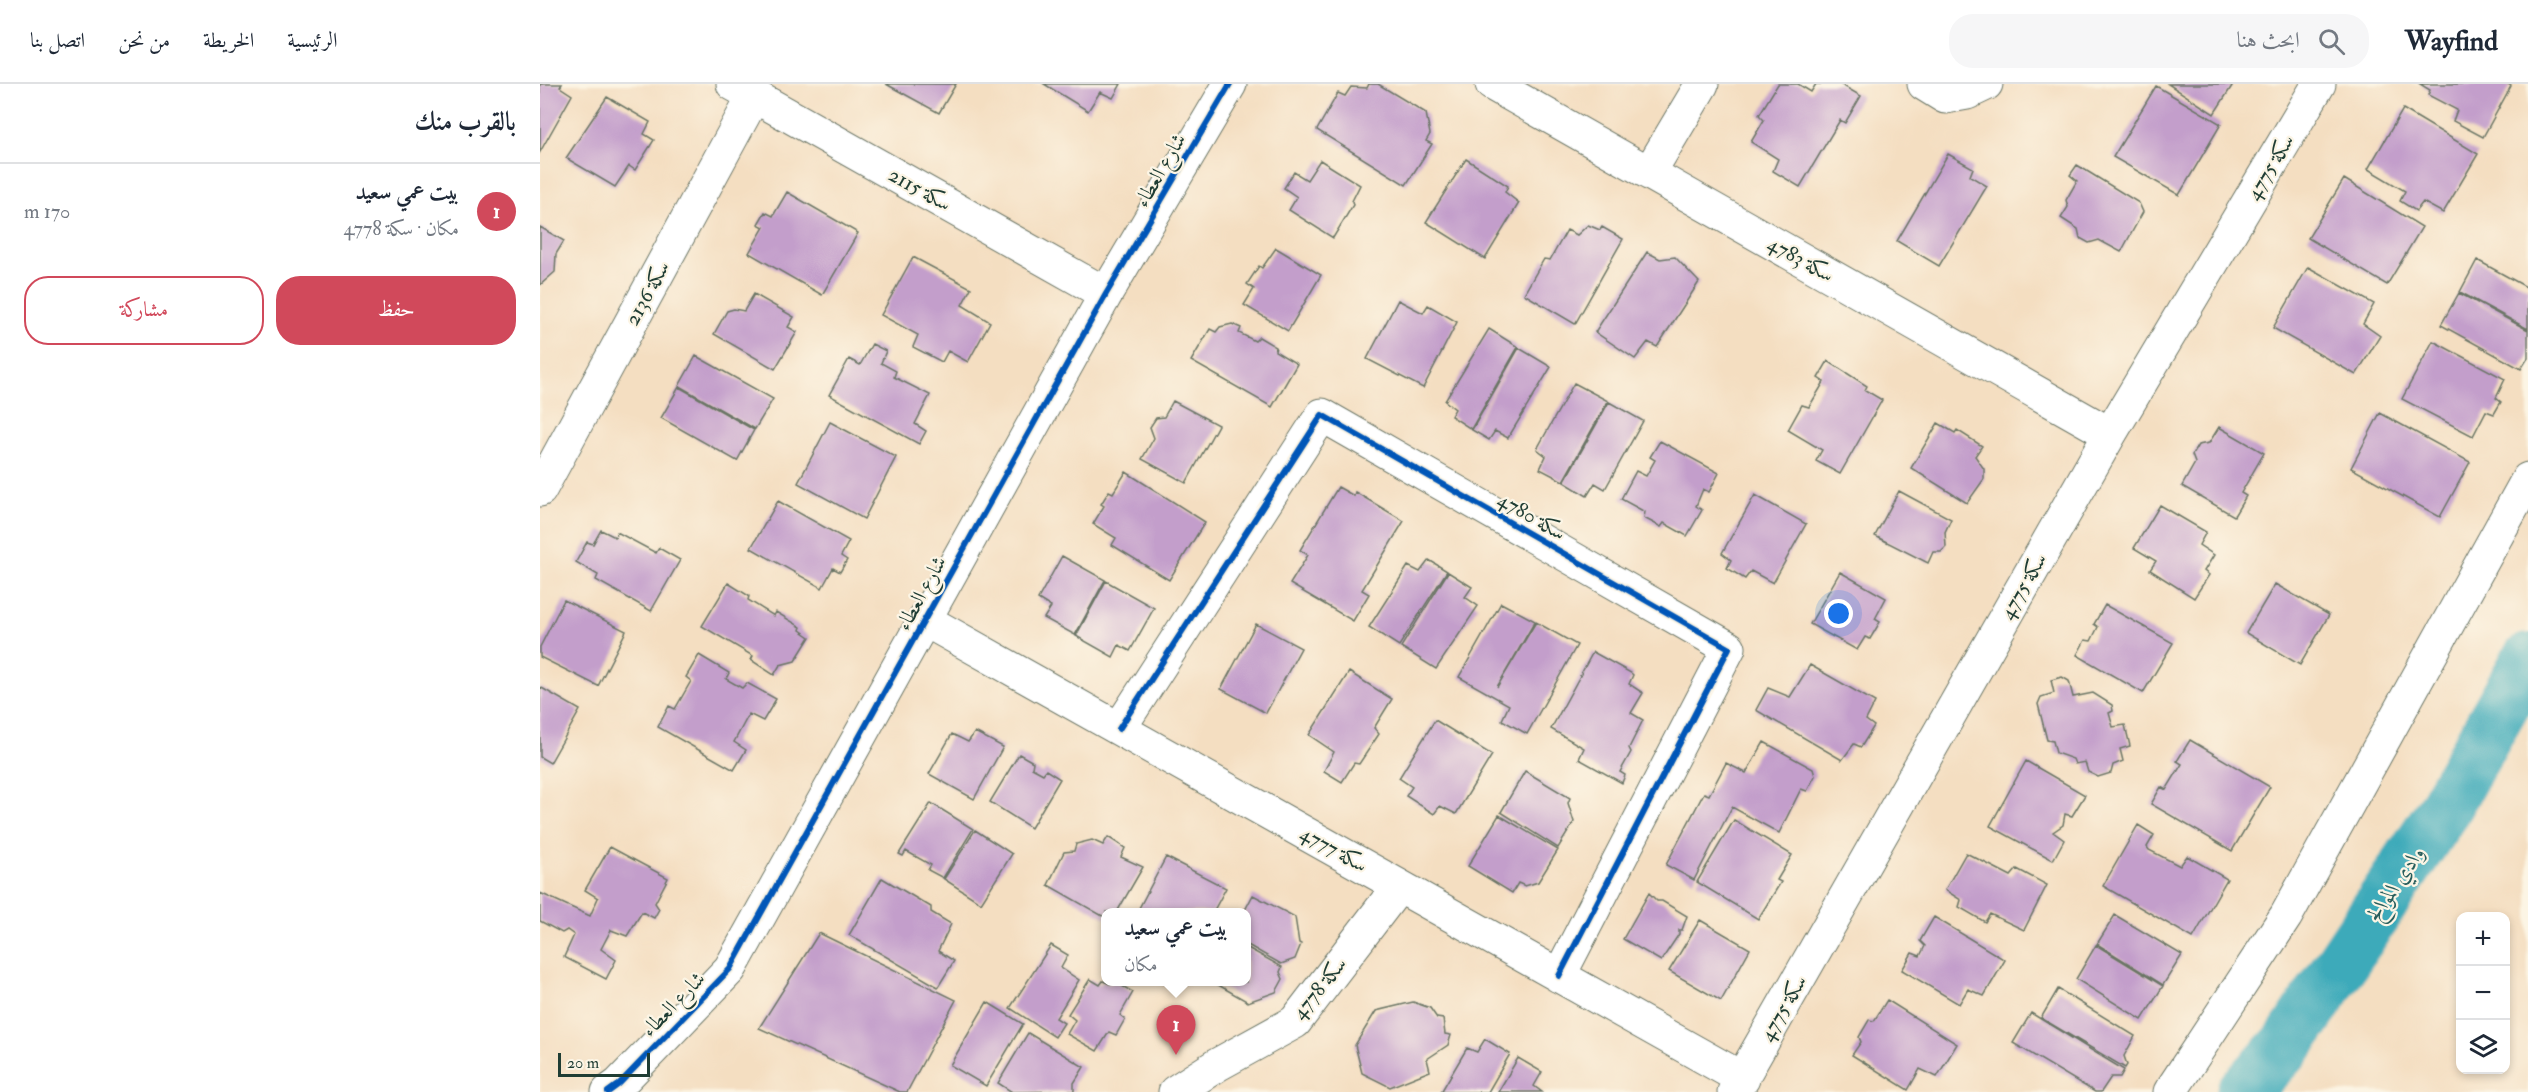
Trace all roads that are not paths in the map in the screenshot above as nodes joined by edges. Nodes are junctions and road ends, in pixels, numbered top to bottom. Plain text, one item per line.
1 (1230, 84) edge
2 (1492, 84) edge
3 (1702, 84) edge
4 (1924, 84) edge
5 (1986, 84) edge
6 (2319, 84) edge
7 (744, 90) edge
8 (1649, 173) junction
9 (1106, 294) junction
10 (2110, 434) junction
11 (2528, 479) edge
12 (540, 490) edge
13 (925, 620) junction
14 (1119, 729) junction
15 (1399, 886) junction
16 (1559, 976) junction
17 (1738, 1085) edge
18 (608, 1092) edge
19 (1175, 1092) edge
20 (2170, 1092) edge

1 - 9 street, شارع العطاء
2 - 8 street, سكة 4783
3 - 8 street
4 - 5 street
6 - 10 street, سكة 4775
7 - 9 street, سكة 2115
7 - 12 street, سكة 2136
8 - 10 street, سكة 4783
9 - 13 street, شارع العطاء
10 - 17 street, سكة 4775
11 - 20 street
13 - 14 street, سكة 4777
13 - 18 street, شارع العطاء
14 - 15 street, سكة 4777
14 - 16 street, سكة 4780
15 - 16 street, سكة 4777
15 - 19 street, سكة 4778
16 - 17 street, سكة 4777

